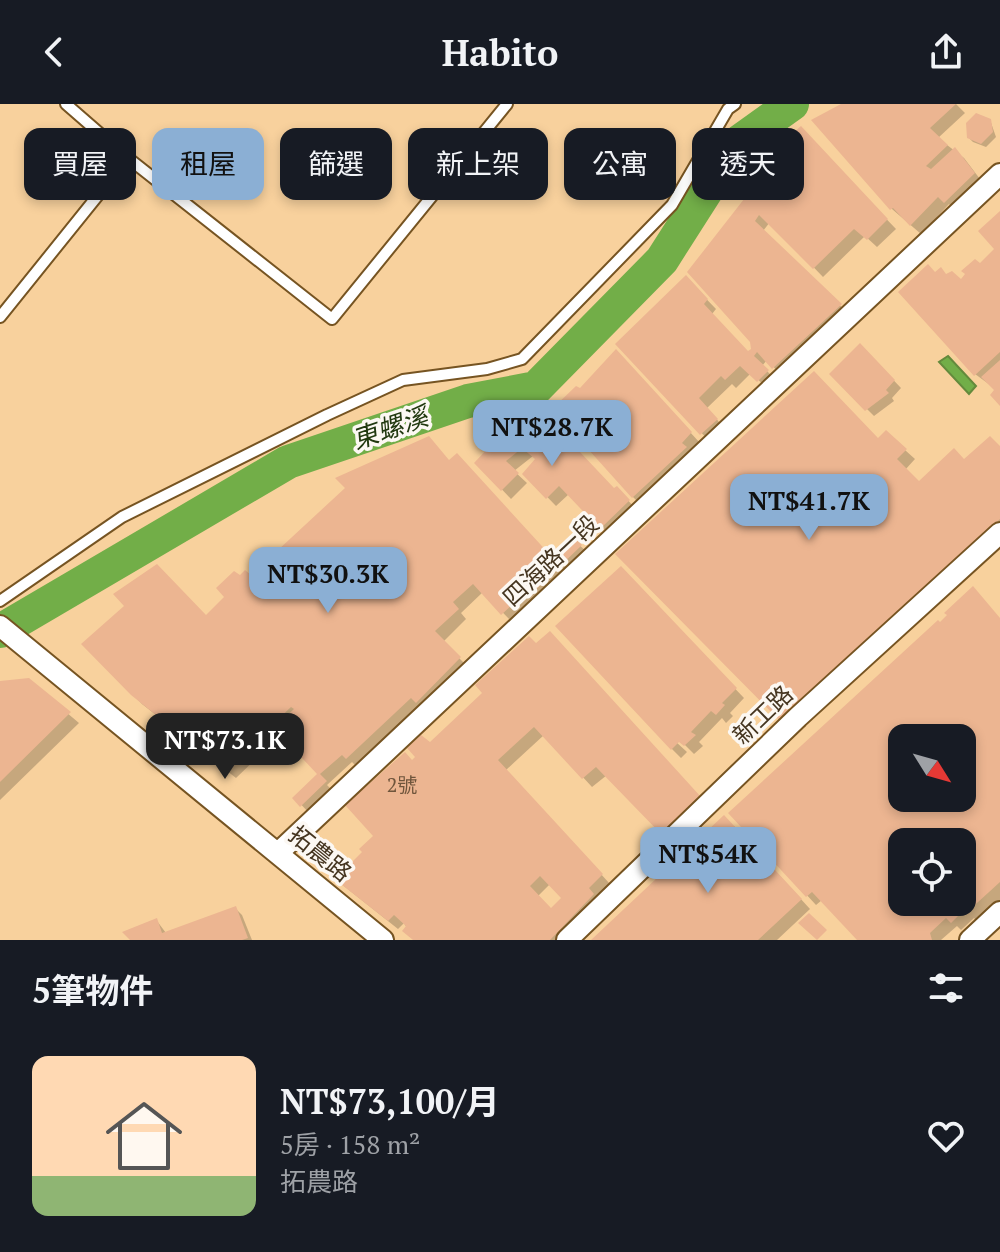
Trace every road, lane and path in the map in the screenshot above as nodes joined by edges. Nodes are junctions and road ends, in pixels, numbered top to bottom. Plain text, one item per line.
1 (66, 104) edge
2 (507, 104) edge
3 (735, 104) edge
4 (94, 128) edge
5 (136, 164) edge
6 (1000, 174) edge
7 (94, 200) edge
8 (0, 317) edge
9 (1000, 533) edge
10 (0, 601) edge
11 (0, 626) edge
12 (278, 853) junction
13 (1000, 912) edge
14 (383, 940) edge
15 (567, 940) edge
16 (970, 940) edge

1 - 4 lane
2 - 5 lane
3 - 10 lane
6 - 12 street, 四海路一段
7 - 8 lane
9 - 15 street, 新工路
11 - 12 street, 拓農路
12 - 14 street, 拓農路
13 - 16 street

